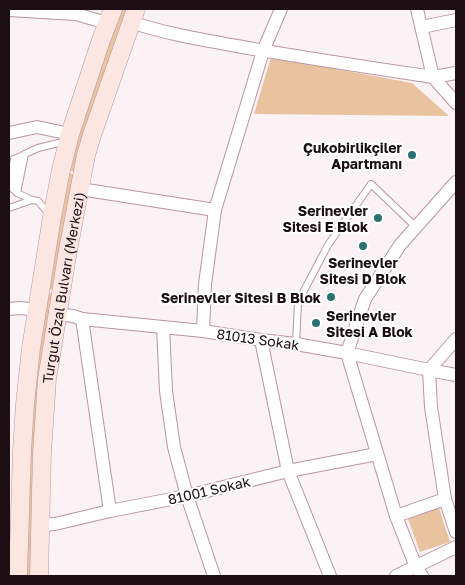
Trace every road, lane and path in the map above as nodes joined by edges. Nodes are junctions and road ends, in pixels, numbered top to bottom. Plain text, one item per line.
1 (281, 9) edge
2 (417, 9) edge
3 (9, 10) edge
4 (110, 16) edge
5 (134, 16) edge
6 (456, 20) edge
7 (422, 27) junction
8 (263, 51) junction
9 (456, 73) edge
10 (434, 77) junction
11 (456, 103) edge
12 (9, 133) edge
13 (69, 137) junction
14 (17, 157) edge
15 (9, 165) edge
16 (456, 182) edge
17 (12, 188) edge
18 (80, 189) junction
19 (32, 200) junction
20 (9, 208) edge
21 (215, 210) junction
22 (52, 217) junction
23 (416, 227) junction
24 (9, 309) edge
25 (38, 310) junction
26 (58, 314) junction
27 (82, 319) junction
28 (163, 327) junction
29 (203, 331) junction
30 (456, 339) edge
31 (260, 340) junction
32 (296, 344) junction
33 (347, 352) junction
34 (429, 370) junction
35 (456, 375) edge
36 (377, 454) junction
37 (288, 471) junction
38 (187, 496) junction
39 (446, 499) junction
40 (110, 511) junction
41 (396, 516) junction
42 (40, 524) junction
43 (14, 528) edge
44 (456, 532) edge
45 (456, 547) edge
46 (419, 572) edge
47 (18, 576) edge
48 (40, 576) edge
49 (214, 576) edge
50 (330, 576) edge
51 (396, 576) edge

1 - 8 street
2 - 7 street
3 - 4 street
4 - 13 main road, Turgut Özal Bulvarı (Merkezi)
5 - 8 street
5 - 18 main road, Turgut Özal Bulvarı (Merkezi)
6 - 7 street
7 - 10 street
8 - 10 street
8 - 21 street
9 - 10 street
10 - 11 street
12 - 13 street
13 - 14 lane
13 - 22 main road, Turgut Özal Bulvarı (Merkezi)
14 - 15 lane
14 - 17 lane
14 - 17 lane
16 - 23 street
17 - 19 lane
18 - 21 street
18 - 26 main road, Turgut Özal Bulvarı (Merkezi)
19 - 20 lane
19 - 22 lane
21 - 29 street
22 - 25 main road, Turgut Özal Bulvarı (Merkezi)
23 - 32 lane
23 - 33 street
24 - 25 street
25 - 43 main road, Turgut Özal Bulvarı (Merkezi)
26 - 27 street, 81013 Sokak
26 - 42 main road, Turgut Özal Bulvarı (Merkezi)
27 - 28 street, 81013 Sokak
27 - 40 street
28 - 29 street, 81013 Sokak
28 - 38 street
29 - 31 street, 81013 Sokak
30 - 34 street
31 - 32 street, 81013 Sokak
31 - 37 street
32 - 33 street, 81013 Sokak
33 - 34 street, 81013 Sokak
33 - 36 street
34 - 35 street, 81013 Sokak
34 - 39 street
36 - 37 street, 81001 Sokak
36 - 41 street
37 - 38 street, 81001 Sokak
37 - 50 street
38 - 40 street, 81001 Sokak
38 - 49 street
39 - 41 street
39 - 44 street
40 - 42 street, 81001 Sokak
41 - 46 street
42 - 48 main road, Turgut Özal Bulvarı (Merkezi)
43 - 47 main road, Turgut Özal Bulvarı (Merkezi)
45 - 46 street
46 - 51 street

